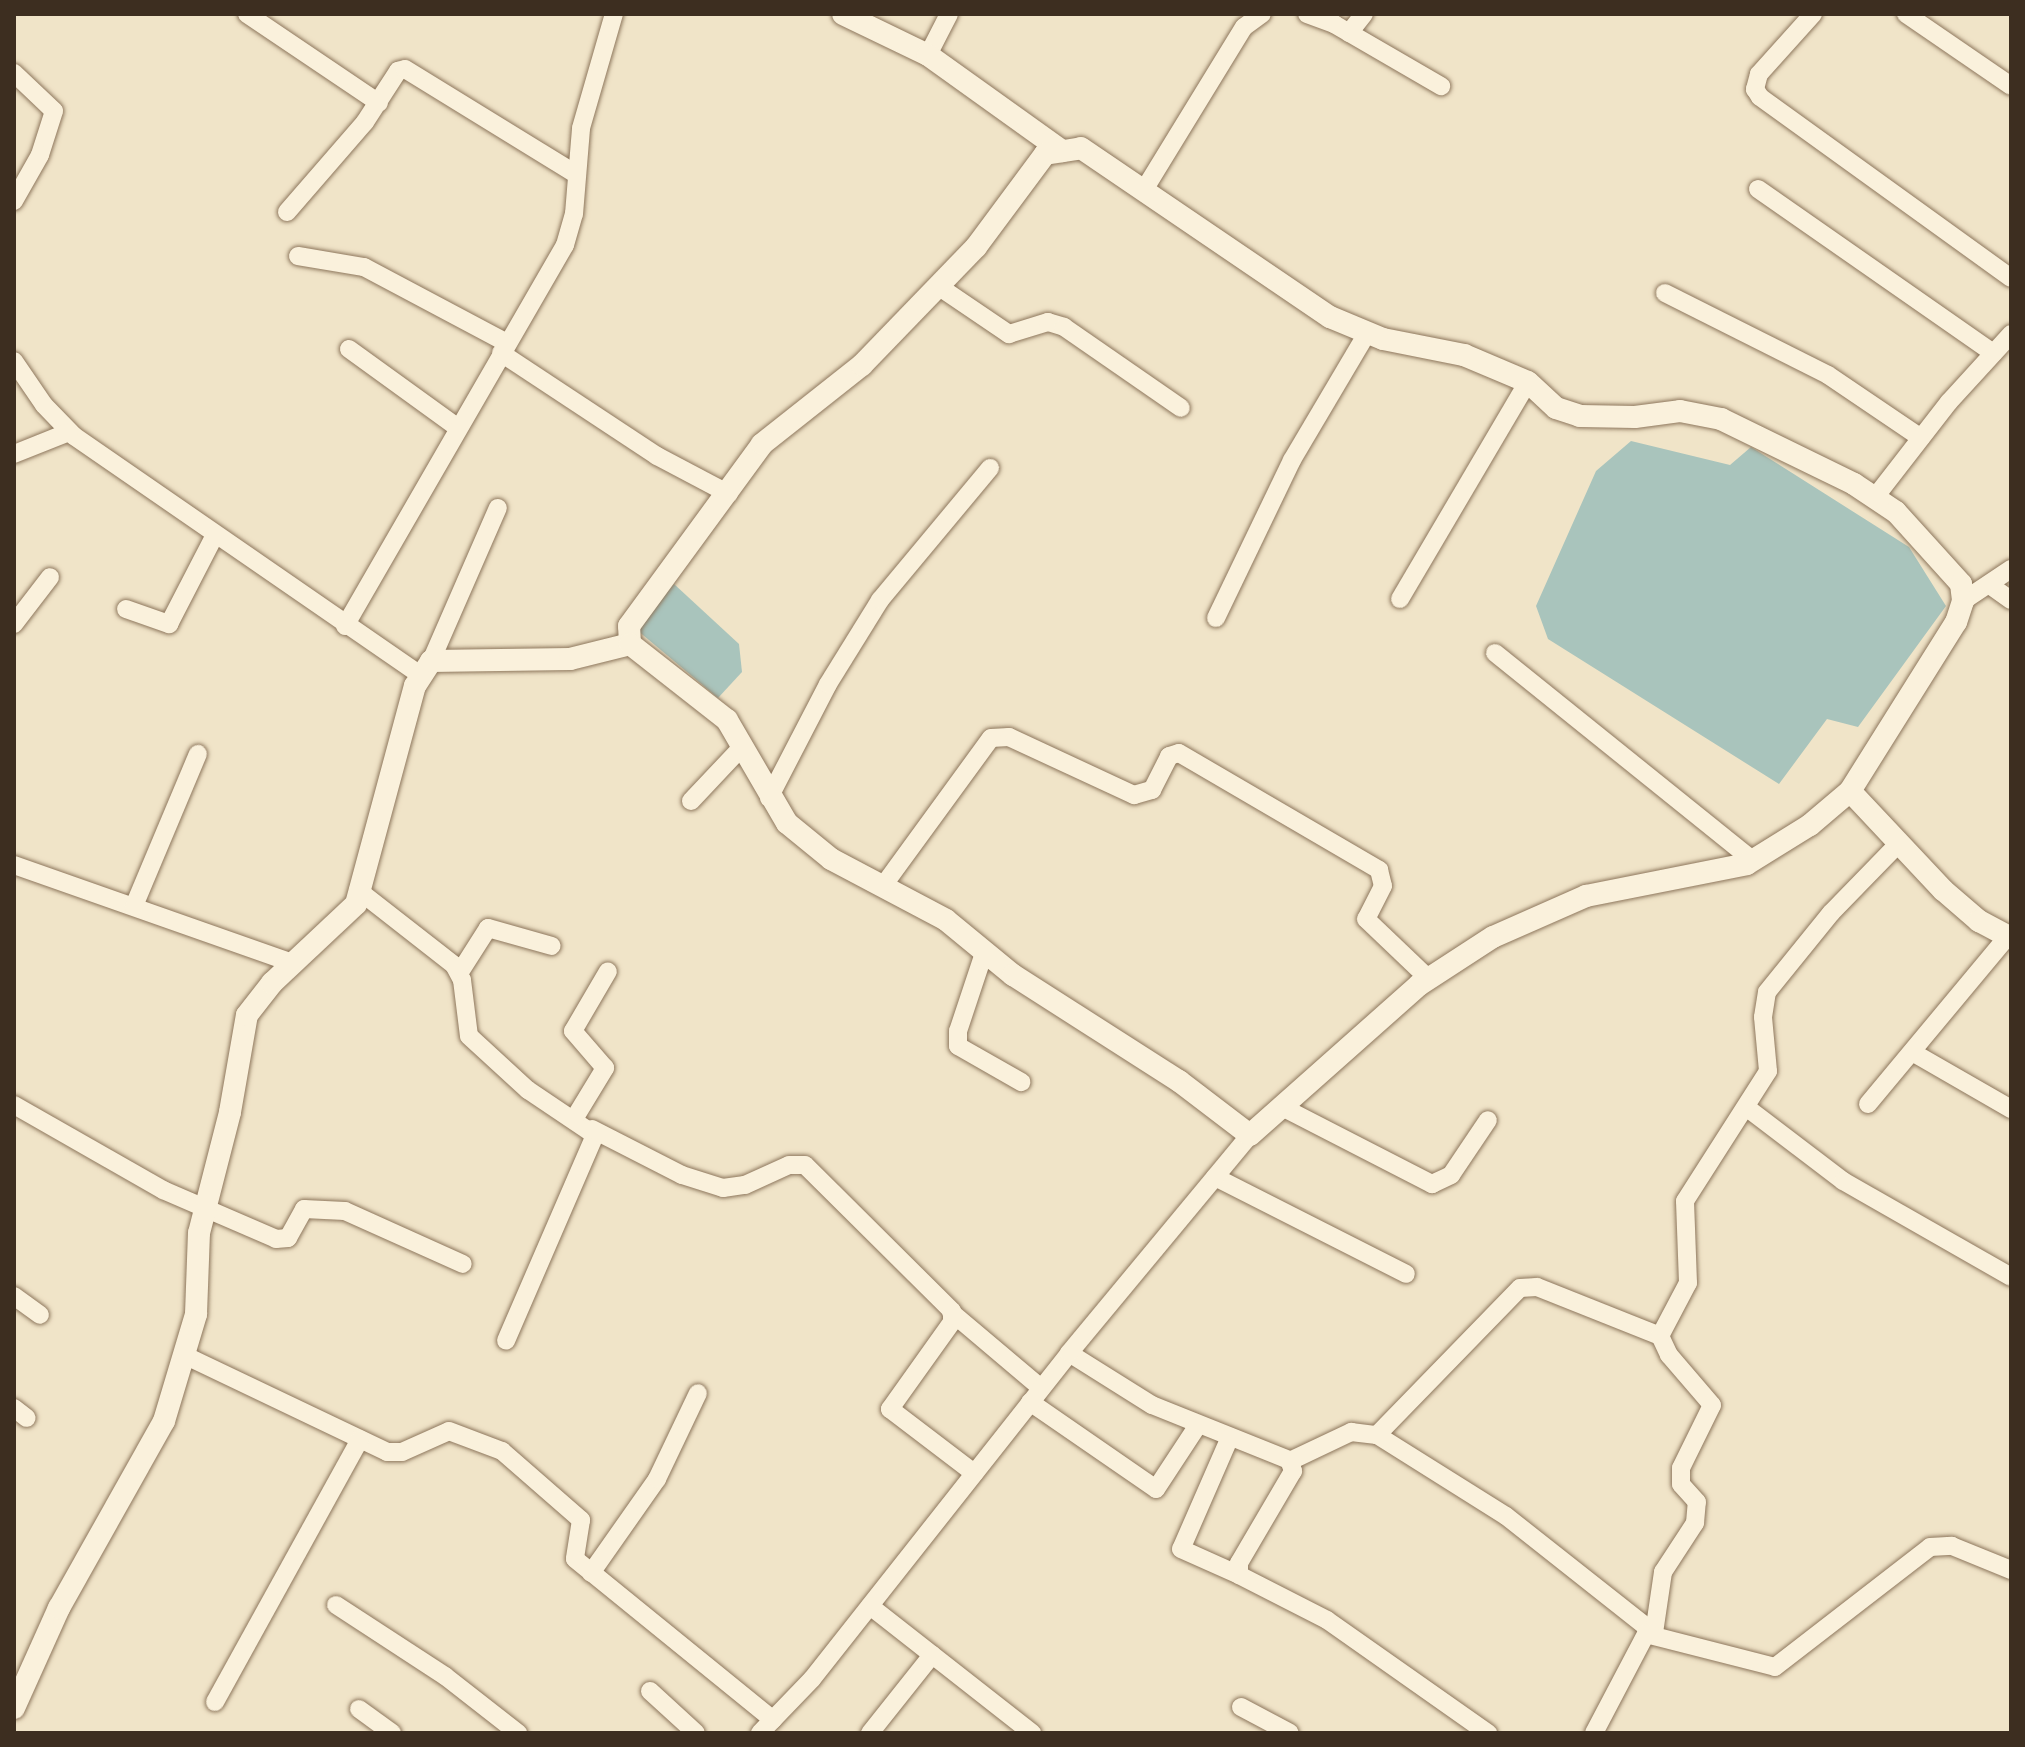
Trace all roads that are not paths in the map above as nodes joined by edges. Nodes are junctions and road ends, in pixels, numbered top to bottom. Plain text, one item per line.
1 (247, 14) edge
2 (614, 14) edge
3 (843, 14) edge
4 (949, 14) edge
5 (1262, 14) edge
6 (1307, 14) edge
7 (1364, 14) edge
8 (1813, 14) edge
9 (1906, 14) edge
10 (1349, 33) junction
11 (928, 55) junction
12 (14, 73) edge
13 (1441, 86) dead end
14 (2011, 86) edge
15 (379, 103) junction
16 (1062, 151) junction
17 (576, 174) junction
18 (1758, 189) dead end
19 (1144, 190) junction
20 (14, 201) edge
21 (287, 212) dead end
22 (298, 256) dead end
23 (2011, 278) edge
24 (938, 286) junction
25 (1665, 293) dead end
26 (1367, 333) junction
27 (2011, 334) edge
28 (504, 348) junction
29 (349, 349) dead end
30 (1993, 353) junction
31 (14, 361) edge
32 (1528, 382) junction
33 (1181, 408) dead end
34 (458, 428) junction
35 (69, 432) junction
36 (1921, 438) junction
37 (14, 454) edge
38 (990, 468) dead end
39 (729, 494) junction
40 (1876, 496) junction
41 (498, 508) dead end
42 (215, 535) junction
43 (2011, 569) edge
44 (50, 577) dead end
45 (1991, 586) junction
46 (1400, 599) dead end
47 (2011, 600) edge
48 (1963, 601) junction
49 (126, 609) dead end
50 (1216, 618) dead end
51 (14, 624) edge
52 (345, 626) junction
53 (630, 644) junction
54 (1495, 653) dead end
55 (425, 668) junction
56 (741, 748) junction
57 (198, 754) dead end
58 (1850, 791) junction
59 (769, 798) junction
60 (691, 801) dead end
61 (1899, 843) junction
62 (1754, 861) junction
63 (14, 865) edge
64 (883, 886) junction
65 (358, 890) junction
66 (134, 906) junction
67 (2009, 937) edge
68 (552, 946) dead end
69 (984, 953) junction
70 (293, 963) junction
71 (608, 971) dead end
72 (460, 972) junction
73 (1429, 979) junction
74 (1912, 1052) junction
75 (1021, 1082) dead end
76 (1868, 1104) dead end
77 (14, 1105) edge
78 (1282, 1107) junction
79 (1746, 1107) junction
80 (2011, 1109) edge
81 (574, 1119) junction
82 (1488, 1120) dead end
83 (592, 1129) junction
84 (1250, 1135) junction
85 (1215, 1177) junction
86 (206, 1207) junction
87 (463, 1264) dead end
88 (1406, 1274) dead end
89 (2011, 1277) edge
90 (14, 1296) edge
91 (951, 1312) junction
92 (40, 1315) dead end
93 (1660, 1336) junction
94 (506, 1341) dead end
95 (1069, 1353) junction
96 (184, 1355) junction
97 (698, 1393) dead end
98 (1035, 1395) junction
99 (1198, 1425) junction
100 (1377, 1435) junction
101 (1230, 1437) junction
102 (360, 1439) junction
103 (1290, 1461) junction
104 (974, 1473) junction
105 (2011, 1570) edge
106 (591, 1573) junction
107 (1239, 1575) junction
108 (336, 1605) dead end
109 (870, 1606) junction
110 (1654, 1633) junction
111 (932, 1655) junction
112 (650, 1691) dead end
113 (215, 1702) dead end
114 (1241, 1707) dead end
115 (14, 1708) edge
116 (359, 1709) dead end
117 (766, 1726) edge
118 (392, 1733) edge
119 (518, 1733) edge
120 (696, 1733) edge
121 (870, 1733) edge
122 (1032, 1733) edge
123 (1290, 1733) edge
124 (1488, 1733) edge
125 (1594, 1733) edge

1 - 15 street
2 - 17 street
3 - 11 street
4 - 11 street
5 - 19 street
6 - 10 street
7 - 10 street
8 - 23 street
9 - 14 street
10 - 13 street
11 - 16 street
12 - 20 street
15 - 17 street
15 - 21 street
16 - 19 street
16 - 24 street
17 - 28 street
18 - 30 street
19 - 26 street
22 - 28 street
24 - 33 street
24 - 39 street
25 - 36 street
26 - 32 street
26 - 50 street
27 - 30 street
28 - 34 street
28 - 39 street
29 - 34 street
30 - 36 street
31 - 35 street
32 - 40 street
32 - 46 street
34 - 52 street
35 - 37 street
35 - 42 street
36 - 40 street
38 - 59 street
39 - 53 street
40 - 48 street
41 - 55 street
42 - 49 street
42 - 52 street
43 - 45 street
44 - 51 street
45 - 47 street
45 - 48 street
48 - 58 street
52 - 55 street
53 - 55 street
53 - 56 street
54 - 62 street
55 - 65 street
56 - 59 street
56 - 60 street
57 - 66 street
58 - 61 street
58 - 62 street
59 - 64 street
61 - 67 street
61 - 79 street
62 - 73 street
63 - 66 street
64 - 69 street
64 - 73 street
65 - 70 street
65 - 72 street
66 - 70 street
67 - 74 street
68 - 72 street
69 - 75 street
69 - 84 street
70 - 86 street
71 - 81 street
72 - 81 street
73 - 78 street
74 - 76 street
74 - 80 street
77 - 86 street
78 - 82 street
78 - 84 street
79 - 89 street
79 - 93 street
81 - 83 street
83 - 91 street
83 - 94 street
84 - 85 street
85 - 88 street
85 - 95 street
86 - 87 street
86 - 96 street
90 - 92 street
91 - 98 street
91 - 104 street
93 - 100 street
93 - 110 street
95 - 98 street
95 - 99 street
96 - 102 street
96 - 115 street
97 - 106 street
98 - 99 street
98 - 104 street
99 - 101 street
100 - 103 street
100 - 110 street
101 - 103 street
101 - 107 street
102 - 106 street
102 - 113 street
103 - 107 street
104 - 109 street
105 - 110 street
106 - 117 street
107 - 124 street
108 - 119 street
109 - 111 street
109 - 117 street
110 - 125 street
111 - 121 street
111 - 122 street
112 - 120 street
114 - 123 street
116 - 118 street

